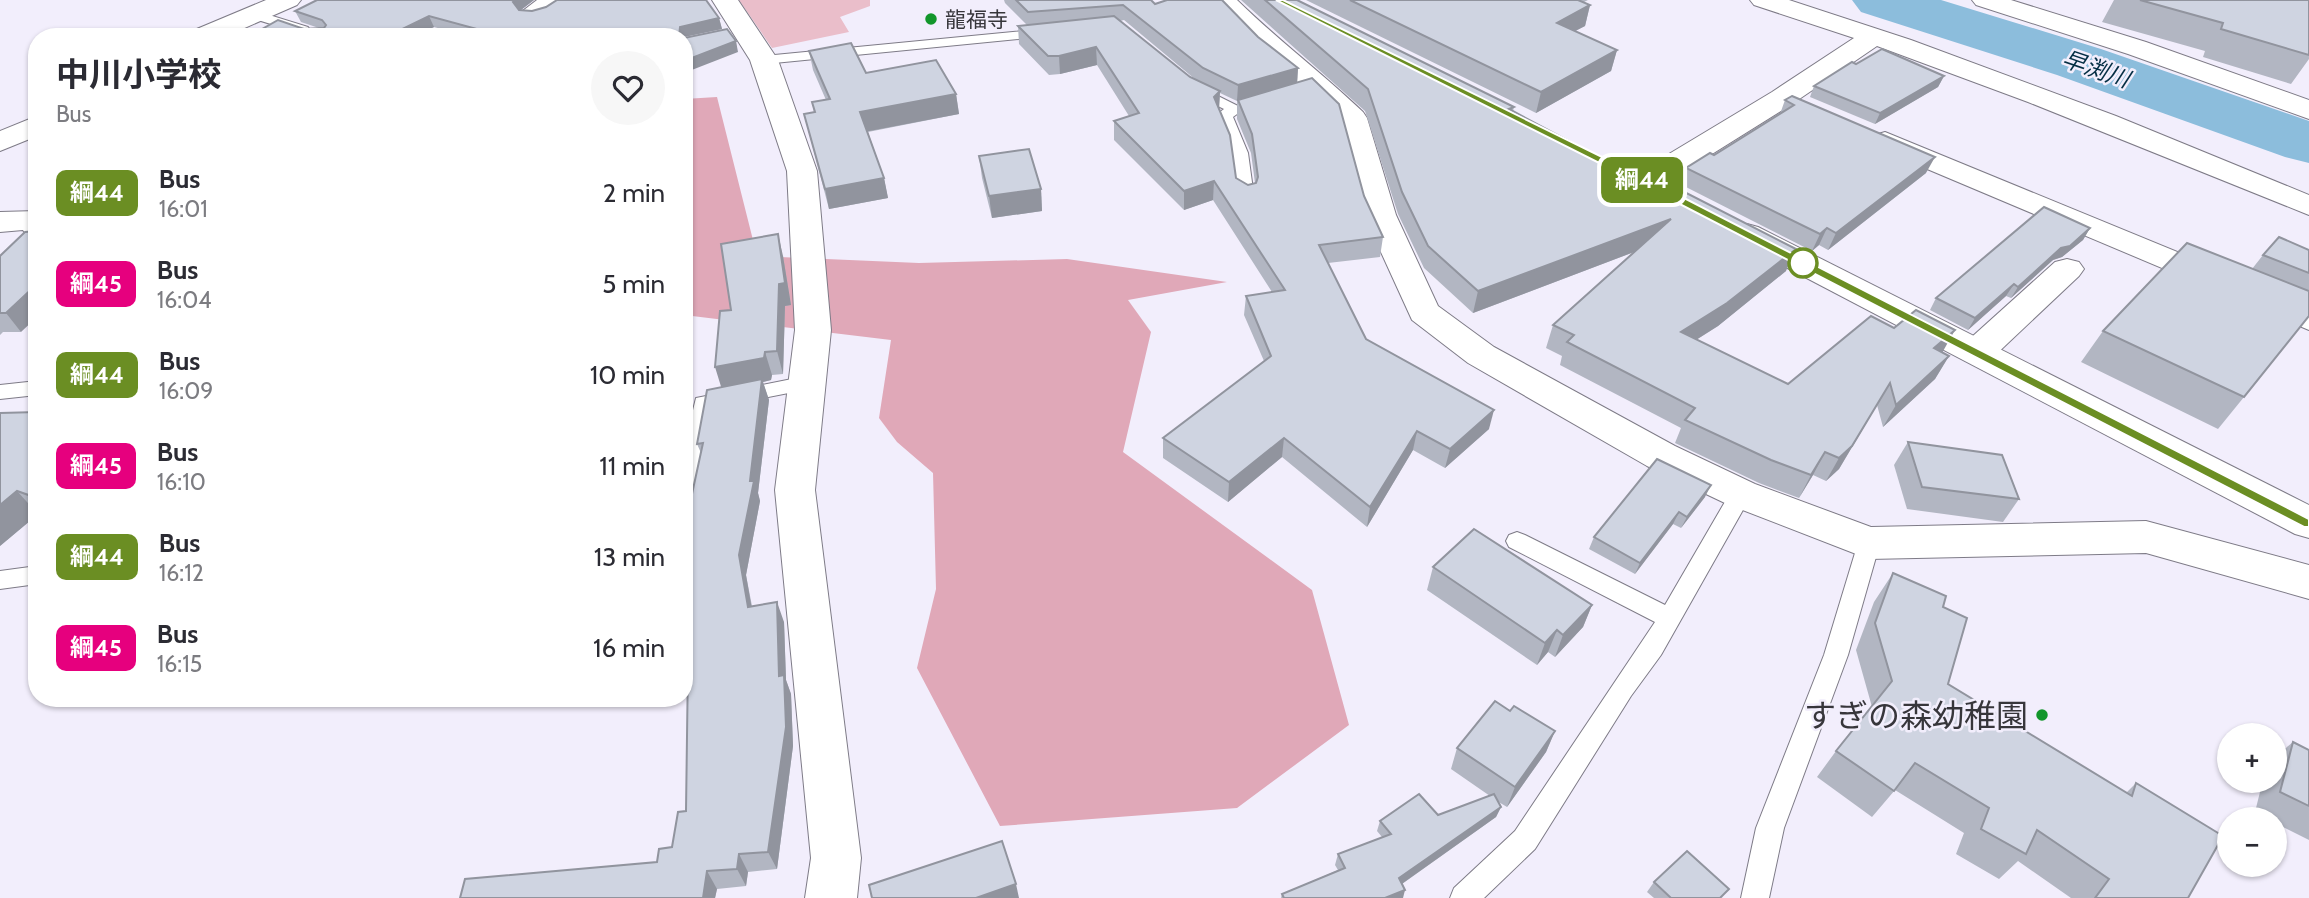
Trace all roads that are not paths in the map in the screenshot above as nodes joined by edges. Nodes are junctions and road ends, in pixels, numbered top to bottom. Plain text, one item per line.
1 (288, 0) edge
2 (556, 0) edge
3 (1223, 0) edge
4 (1763, 0) edge
5 (1985, 0) edge
6 (533, 13) edge
7 (253, 14) junction
8 (221, 28) edge
9 (297, 28) edge
10 (742, 31) edge
11 (1063, 32) edge
12 (1873, 37) junction
13 (1186, 82) edge
14 (2309, 110) edge
15 (28, 129) edge
16 (1859, 130) edge
17 (0, 142) edge
18 (1246, 197) edge
19 (1682, 201) edge
20 (2309, 206) edge
21 (28, 220) edge
22 (1719, 220) edge
23 (0, 222) edge
24 (2067, 269) dead end
25 (2309, 319) edge
26 (1977, 352) junction
27 (807, 383) junction
28 (28, 389) edge
29 (0, 392) edge
30 (693, 457) edge
31 (1741, 494) junction
32 (2309, 523) edge
33 (1517, 541) dead end
34 (1869, 543) junction
35 (28, 576) edge
36 (0, 580) edge
37 (2309, 582) edge
38 (1669, 618) junction
39 (831, 898) edge
40 (1464, 898) edge
41 (1755, 898) edge

1 - 7 street
2 - 6 street
3 - 31 street
4 - 12 street
5 - 14 street
7 - 8 street
7 - 9 lane
10 - 11 lane
10 - 27 street
12 - 19 street
12 - 20 street
13 - 18 lane
15 - 17 street
16 - 25 street
21 - 23 street
22 - 26 street
24 - 26 street
26 - 32 street
27 - 30 lane
27 - 39 street
28 - 29 lane
31 - 34 street
31 - 38 lane
33 - 38 lane
34 - 37 street
34 - 41 lane
35 - 36 lane
38 - 40 lane

